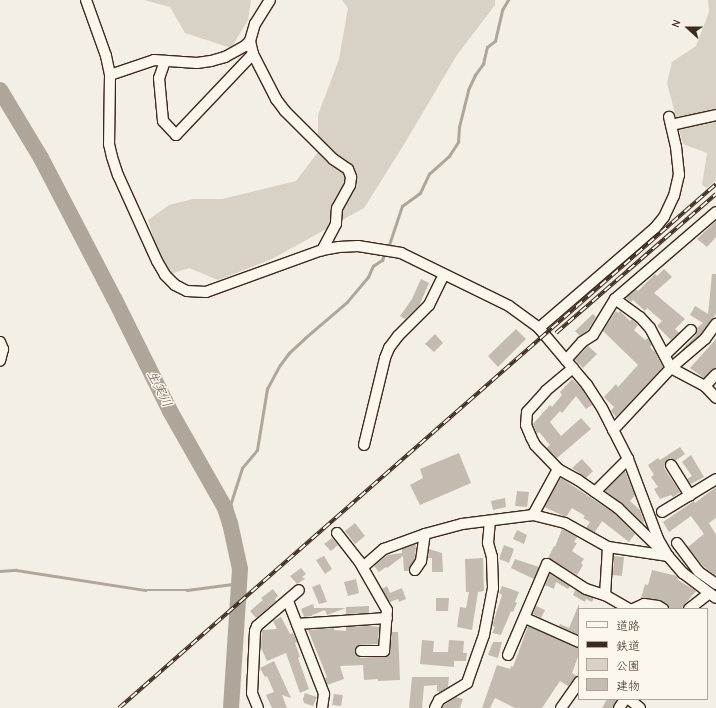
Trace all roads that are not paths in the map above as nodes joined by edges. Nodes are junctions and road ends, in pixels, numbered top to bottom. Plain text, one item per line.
1 (86, 0) edge
2 (270, 0) edge
3 (250, 40) junction
4 (253, 54) junction
5 (165, 61) junction
6 (110, 75) junction
7 (716, 115) edge
8 (716, 212) edge
9 (322, 250) junction
10 (444, 274) junction
11 (615, 299) junction
12 (716, 324) edge
13 (538, 328) junction
14 (691, 330) dead end
15 (0, 342) edge
16 (665, 355) junction
17 (0, 361) edge
18 (570, 364) junction
19 (671, 368) junction
20 (716, 374) edge
21 (705, 386) junction
22 (716, 398) edge
23 (613, 430) junction
24 (364, 445) dead end
25 (628, 459) junction
26 (671, 465) dead end
27 (558, 469) junction
28 (716, 479) edge
29 (595, 492) junction
30 (690, 495) junction
31 (662, 512) dead end
32 (533, 515) junction
33 (490, 521) junction
34 (337, 532) dead end
35 (425, 534) junction
36 (676, 543) dead end
37 (608, 547) junction
38 (668, 556) junction
39 (363, 567) junction
40 (416, 570) dead end
41 (716, 584) edge
42 (299, 590) dead end
43 (605, 595) junction
44 (712, 596) edge
45 (288, 600) junction
46 (629, 608) edge
47 (634, 608) edge
48 (661, 608) edge
49 (691, 608) edge
50 (387, 618) junction
51 (525, 618) junction
52 (298, 624) junction
53 (578, 642) edge
54 (361, 651) dead end
55 (508, 655) dead end
56 (578, 683) edge
57 (630, 700) edge
58 (258, 708) edge
59 (322, 708) edge
60 (436, 708) edge
61 (561, 708) edge
62 (640, 708) edge

1 - 6 street
2 - 3 street
3 - 4 street
3 - 5 street
4 - 5 street
4 - 9 street
5 - 6 street
6 - 9 street
7 - 13 street
8 - 11 street
9 - 10 street
10 - 13 street
10 - 24 street
11 - 16 street
11 - 18 street
12 - 19 street
13 - 18 street
14 - 16 street
15 - 17 street
16 - 19 street
18 - 23 street
18 - 27 street
19 - 21 street
19 - 23 street
20 - 21 street
21 - 22 street
23 - 25 street
25 - 29 street
25 - 38 street
26 - 30 street
27 - 29 street
27 - 32 street
28 - 30 street
29 - 38 street
30 - 31 street
32 - 33 street
32 - 37 street
33 - 35 street
33 - 60 street
34 - 39 street
35 - 39 street
35 - 40 street
36 - 41 street
37 - 38 street
37 - 43 street
38 - 44 street
39 - 50 street
42 - 45 street
43 - 46 street
43 - 51 street
44 - 49 street
45 - 52 street
45 - 58 street
47 - 48 street
50 - 52 street
50 - 54 street
51 - 53 street
51 - 55 street
52 - 59 street
56 - 61 street
57 - 62 street

